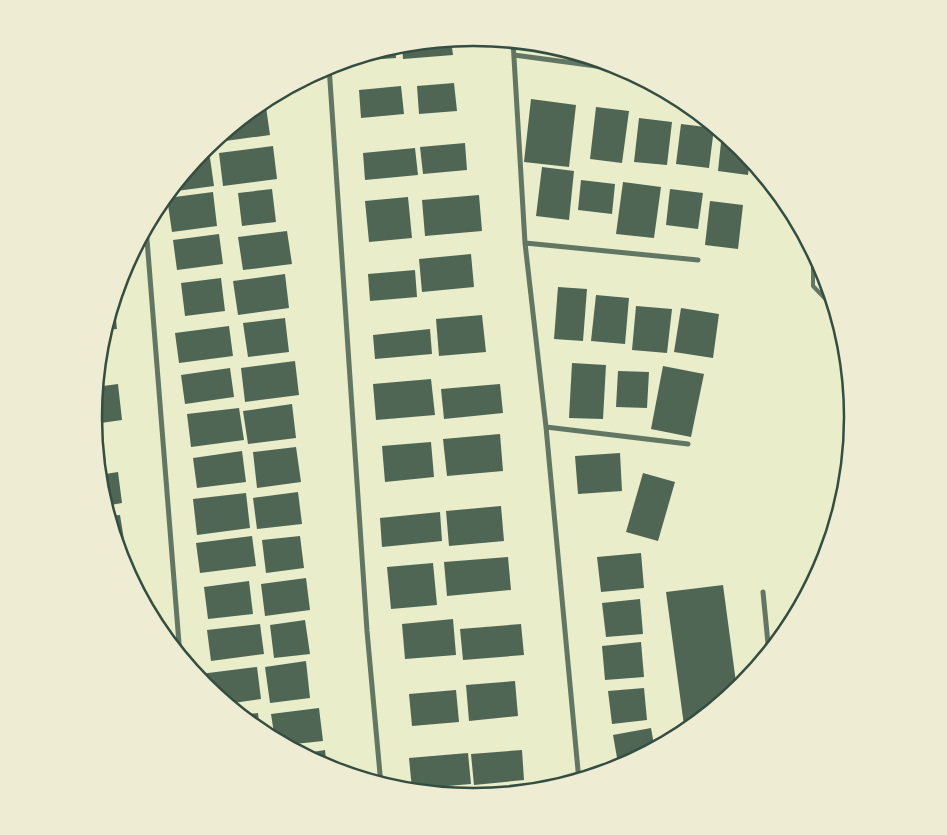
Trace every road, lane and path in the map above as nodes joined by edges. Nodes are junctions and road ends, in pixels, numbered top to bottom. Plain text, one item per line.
1 (514, 48) edge
2 (514, 55) junction
3 (591, 65) edge
4 (330, 76) edge
5 (147, 241) edge
6 (526, 244) junction
7 (698, 260) dead end
8 (813, 268) edge
9 (825, 299) edge
10 (546, 427) junction
11 (688, 444) dead end
12 (764, 592) dead end
13 (179, 644) edge
14 (768, 644) edge
15 (578, 773) edge
16 (380, 777) edge

1 - 2 street
2 - 3 street
2 - 6 street
4 - 16 street
5 - 13 street
6 - 7 street
6 - 10 street
8 - 9 lane
10 - 11 street
10 - 15 street
12 - 14 street

